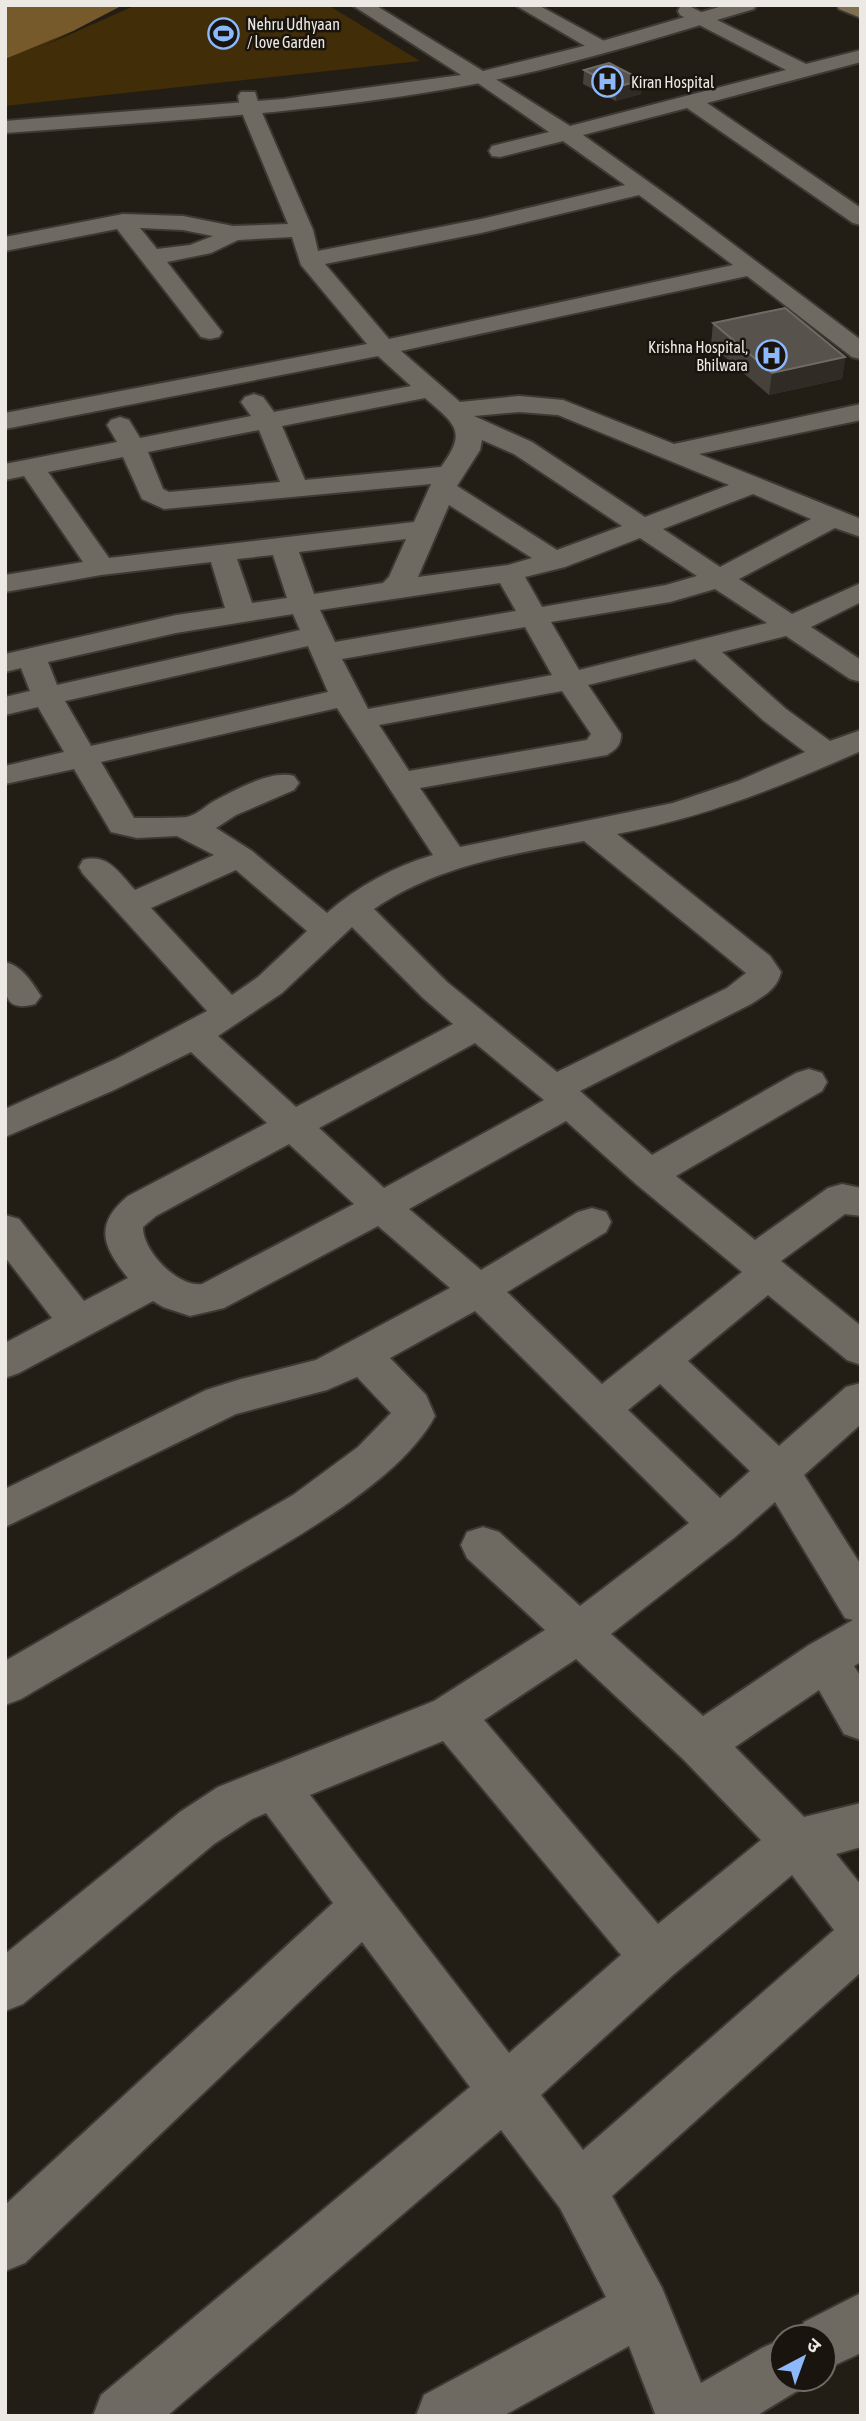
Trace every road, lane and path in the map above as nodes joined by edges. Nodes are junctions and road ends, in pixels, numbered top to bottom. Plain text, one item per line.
1 (360, 5) edge
2 (523, 5) edge
3 (747, 5) edge
4 (846, 5) edge
5 (699, 12) edge
6 (861, 12) edge
7 (592, 42) junction
8 (861, 56) edge
9 (804, 71) junction
10 (473, 72) junction
11 (249, 102) junction
12 (691, 102) junction
13 (5, 117) edge
14 (5, 127) edge
15 (569, 134) junction
16 (500, 151) dead end
17 (643, 187) junction
18 (856, 209) edge
19 (123, 221) junction
20 (302, 230) junction
21 (233, 233) junction
22 (5, 244) edge
23 (149, 256) junction
24 (309, 260) junction
25 (752, 268) junction
26 (210, 332) dead end
27 (383, 348) junction
28 (861, 352) edge
29 (237, 377) junction
30 (432, 389) junction
31 (107, 402) junction
32 (861, 412) edge
33 (10, 414) edge
34 (461, 417) junction
35 (268, 422) junction
36 (133, 448) junction
37 (672, 452) junction
38 (18, 469) edge
39 (446, 481) junction
40 (753, 485) junction
41 (296, 489) junction
42 (833, 518) junction
43 (425, 529) junction
44 (644, 529) junction
45 (861, 529) edge
46 (283, 545) junction
47 (221, 552) junction
48 (555, 561) junction
49 (101, 567) junction
50 (509, 573) junction
51 (718, 579) junction
52 (5, 584) edge
53 (395, 588) junction
54 (861, 591) edge
55 (304, 606) junction
56 (242, 615) junction
57 (534, 618) junction
58 (791, 626) junction
59 (320, 645) junction
60 (702, 649) junction
61 (18, 660) edge
62 (861, 673) edge
63 (570, 681) junction
64 (47, 696) junction
65 (5, 706) edge
66 (351, 708) junction
67 (861, 739) edge
68 (827, 754) junction
69 (82, 756) junction
70 (5, 775) edge
71 (400, 782) junction
72 (283, 783) dead end
73 (189, 828) junction
74 (591, 830) junction
75 (238, 857) junction
76 (452, 860) junction
77 (94, 867) dead end
78 (130, 905) junction
79 (339, 919) junction
80 (229, 1014) junction
81 (478, 1026) junction
82 (194, 1034) junction
83 (809, 1082) dead end
84 (561, 1096) junction
85 (5, 1124) edge
86 (291, 1125) junction
87 (649, 1174) junction
88 (861, 1202) edge
89 (381, 1208) junction
90 (592, 1222) dead end
91 (5, 1229) edge
92 (761, 1267) junction
93 (155, 1282) junction
94 (479, 1290) junction
95 (79, 1324) junction
96 (861, 1349) edge
97 (362, 1356) junction
98 (661, 1360) junction
99 (5, 1362) edge
100 (861, 1399) edge
101 (600, 1409) junction
102 (779, 1472) junction
103 (5, 1509) edge
104 (719, 1525) junction
105 (484, 1545) dead end
106 (861, 1604) edge
107 (580, 1632) junction
108 (843, 1648) edge
109 (5, 1685) edge
110 (451, 1716) junction
111 (861, 1719) edge
112 (700, 1744) junction
113 (274, 1786) junction
114 (861, 1825) edge
115 (796, 1842) junction
116 (365, 1906) junction
117 (861, 1924) edge
118 (861, 1939) edge
119 (655, 1958) junction
120 (5, 1986) edge
121 (506, 2091) junction
122 (579, 2189) junction
123 (5, 2243) edge
124 (642, 2308) junction
125 (861, 2320) edge
126 (838, 2334) edge
127 (768, 2376) edge
128 (122, 2416) edge
129 (445, 2416) edge
130 (685, 2416) edge
131 (701, 2416) edge

1 - 10 street
2 - 7 street
3 - 5 street
4 - 6 main road
5 - 7 street
5 - 9 street
7 - 10 street
8 - 9 street
9 - 12 street
10 - 11 street
10 - 15 street
11 - 13 street
11 - 14 street
11 - 20 street
12 - 15 street
12 - 18 street
15 - 16 street
15 - 17 street
17 - 24 street
17 - 25 street
19 - 21 street
19 - 22 street
19 - 23 street
20 - 21 street
20 - 24 street
21 - 23 street
23 - 26 street
24 - 27 street
25 - 27 street
25 - 28 street
27 - 29 street
27 - 30 street
29 - 31 street
29 - 35 street
30 - 34 street
30 - 35 street
31 - 33 street
31 - 36 street
32 - 37 street
34 - 37 street
34 - 39 street
34 - 44 street
35 - 36 street
35 - 41 street
36 - 38 street
36 - 41 street
37 - 40 street
38 - 49 street
39 - 41 street
39 - 43 street
39 - 48 street
40 - 42 street
40 - 44 street
42 - 45 street
42 - 51 street
43 - 46 street
43 - 53 street
44 - 48 street
44 - 51 street
46 - 47 street
46 - 55 street
47 - 49 street
47 - 56 street
48 - 50 street
49 - 52 street
50 - 53 street
50 - 57 street
51 - 57 street
51 - 58 street
53 - 55 street
54 - 58 street
55 - 56 street
55 - 59 street
56 - 61 street
57 - 59 street
57 - 63 street
58 - 60 street
58 - 62 street
59 - 64 street
59 - 66 street
60 - 63 street
60 - 68 street
61 - 64 street
63 - 66 street
63 - 71 street
64 - 65 street
64 - 69 street
66 - 69 street
66 - 71 street
67 - 68 street
68 - 74 street
69 - 70 street
69 - 73 street
71 - 76 street
72 - 73 street
73 - 75 street
74 - 76 street
74 - 84 street
75 - 78 street
75 - 79 street
76 - 79 street
77 - 78 street
78 - 80 street
79 - 80 street
79 - 81 street
80 - 82 street
81 - 84 street
81 - 86 street
82 - 85 street
82 - 86 street
83 - 87 street
84 - 87 street
84 - 89 street
86 - 89 street
86 - 93 street
87 - 92 street
88 - 92 street
89 - 93 street
89 - 94 street
90 - 94 street
91 - 95 street
92 - 96 street
92 - 98 street
93 - 95 street
94 - 97 street
94 - 101 street
95 - 99 street
97 - 103 street
97 - 109 street
98 - 101 street
98 - 102 street
100 - 102 street
101 - 104 street
102 - 104 street
102 - 106 street
104 - 107 street
105 - 107 street
107 - 110 street
107 - 112 street
108 - 111 street
108 - 112 street
110 - 113 street
110 - 119 street
112 - 115 street
113 - 116 street
113 - 120 street
114 - 115 street
115 - 117 street
115 - 119 street
116 - 121 street
116 - 123 street
118 - 122 street
119 - 121 street
121 - 122 street
121 - 128 street
122 - 124 street
124 - 129 street
124 - 130 street
125 - 126 street
127 - 131 street

